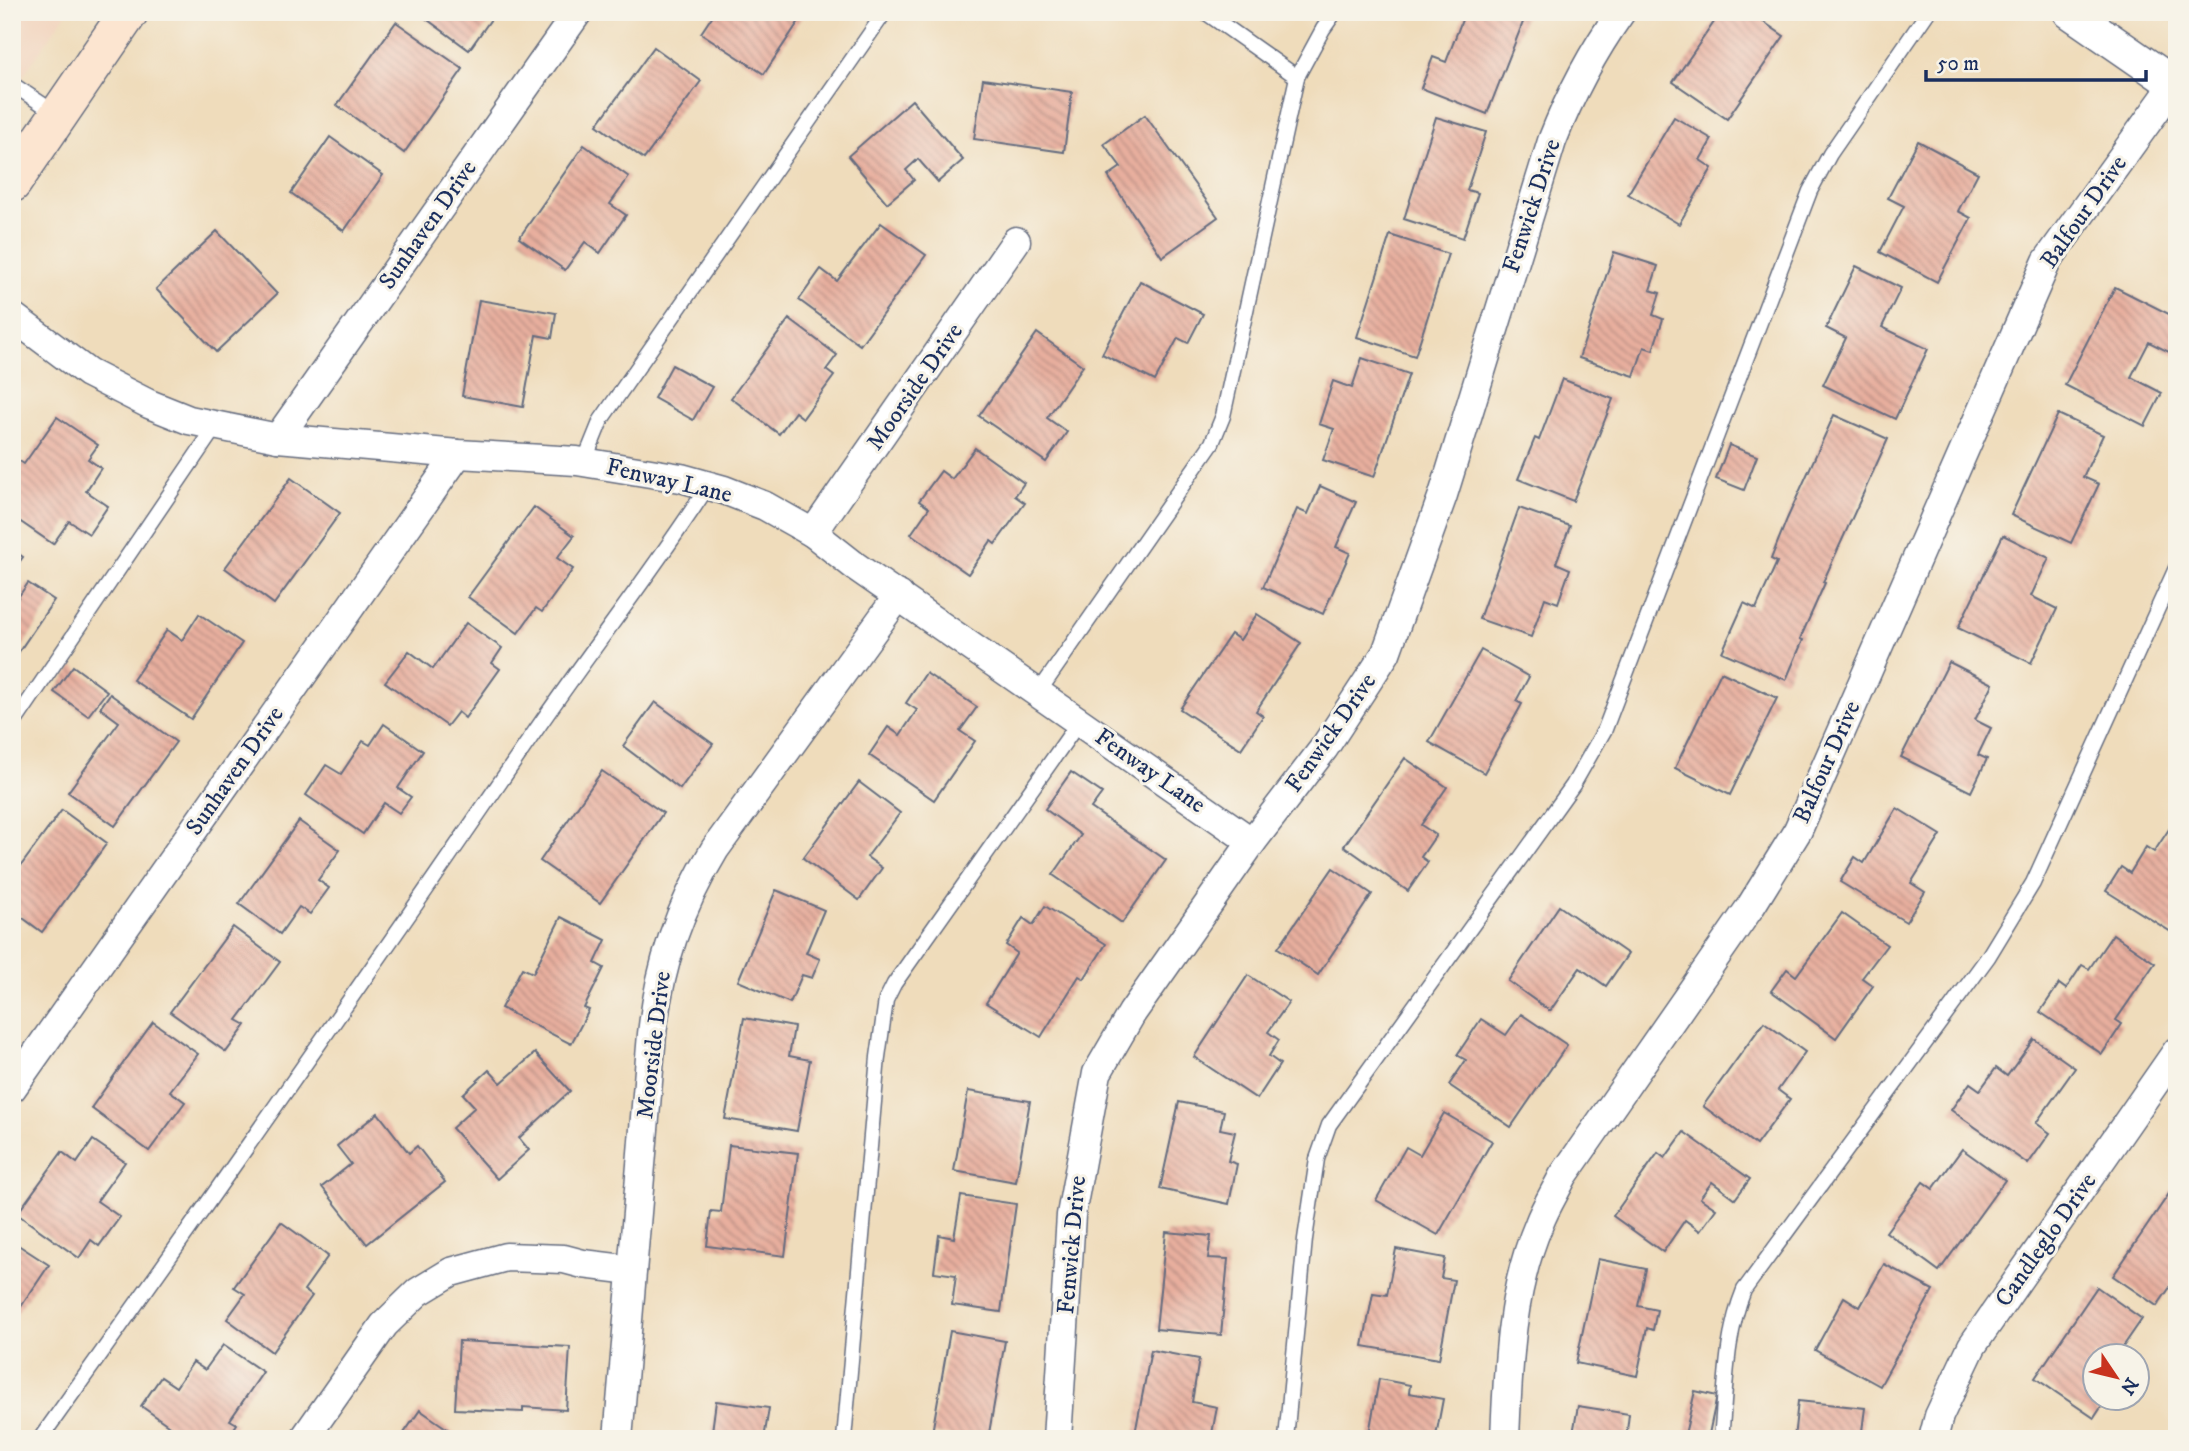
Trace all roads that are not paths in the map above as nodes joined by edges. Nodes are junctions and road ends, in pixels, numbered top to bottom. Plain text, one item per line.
1 (578, 12) edge
2 (885, 12) edge
3 (1205, 12) edge
4 (1335, 12) edge
5 (1621, 12) edge
6 (1928, 12) edge
7 (2070, 12) edge
8 (123, 14) edge
9 (1297, 77) junction
10 (12, 85) edge
11 (2176, 86) edge
12 (59, 114) junction
13 (18, 168) edge
14 (1016, 241) dead end
15 (12, 316) edge
16 (216, 426) junction
17 (278, 438) junction
18 (458, 454) junction
19 (584, 462) junction
20 (708, 485) junction
21 (813, 533) junction
22 (2177, 566) edge
23 (899, 595) junction
24 (1038, 693) junction
25 (1079, 722) junction
26 (12, 726) edge
27 (1252, 842) junction
28 (2177, 1051) edge
29 (12, 1088) edge
30 (632, 1270) junction
31 (40, 1439) edge
32 (304, 1439) edge
33 (618, 1439) edge
34 (844, 1439) edge
35 (1057, 1439) edge
36 (1286, 1439) edge
37 (1505, 1439) edge
38 (1721, 1439) edge
39 (1933, 1439) edge

1 - 17 street, Sunhaven Drive
2 - 19 lane
3 - 9 lane
4 - 9 lane
5 - 27 street, Fenwick Drive
6 - 36 lane
7 - 11 street
8 - 12 main road
9 - 24 lane
10 - 12 lane
11 - 37 street, Balfour Drive
12 - 13 main road
14 - 21 street, Moorside Drive
15 - 16 street, Fenway Lane
16 - 17 street, Fenway Lane
16 - 26 lane
17 - 18 street, Fenway Lane
18 - 19 street, Fenway Lane
18 - 29 street, Sunhaven Drive
19 - 20 street, Fenway Lane
20 - 21 street, Fenway Lane
20 - 31 lane
21 - 23 street, Fenway Lane
22 - 38 lane
23 - 24 street, Fenway Lane
23 - 30 street, Moorside Drive
24 - 25 street, Fenway Lane
25 - 27 street, Fenway Lane
25 - 34 lane
27 - 35 street, Fenwick Drive
28 - 39 street, Candleglo Drive
30 - 32 street
30 - 33 street, Moorside Drive

